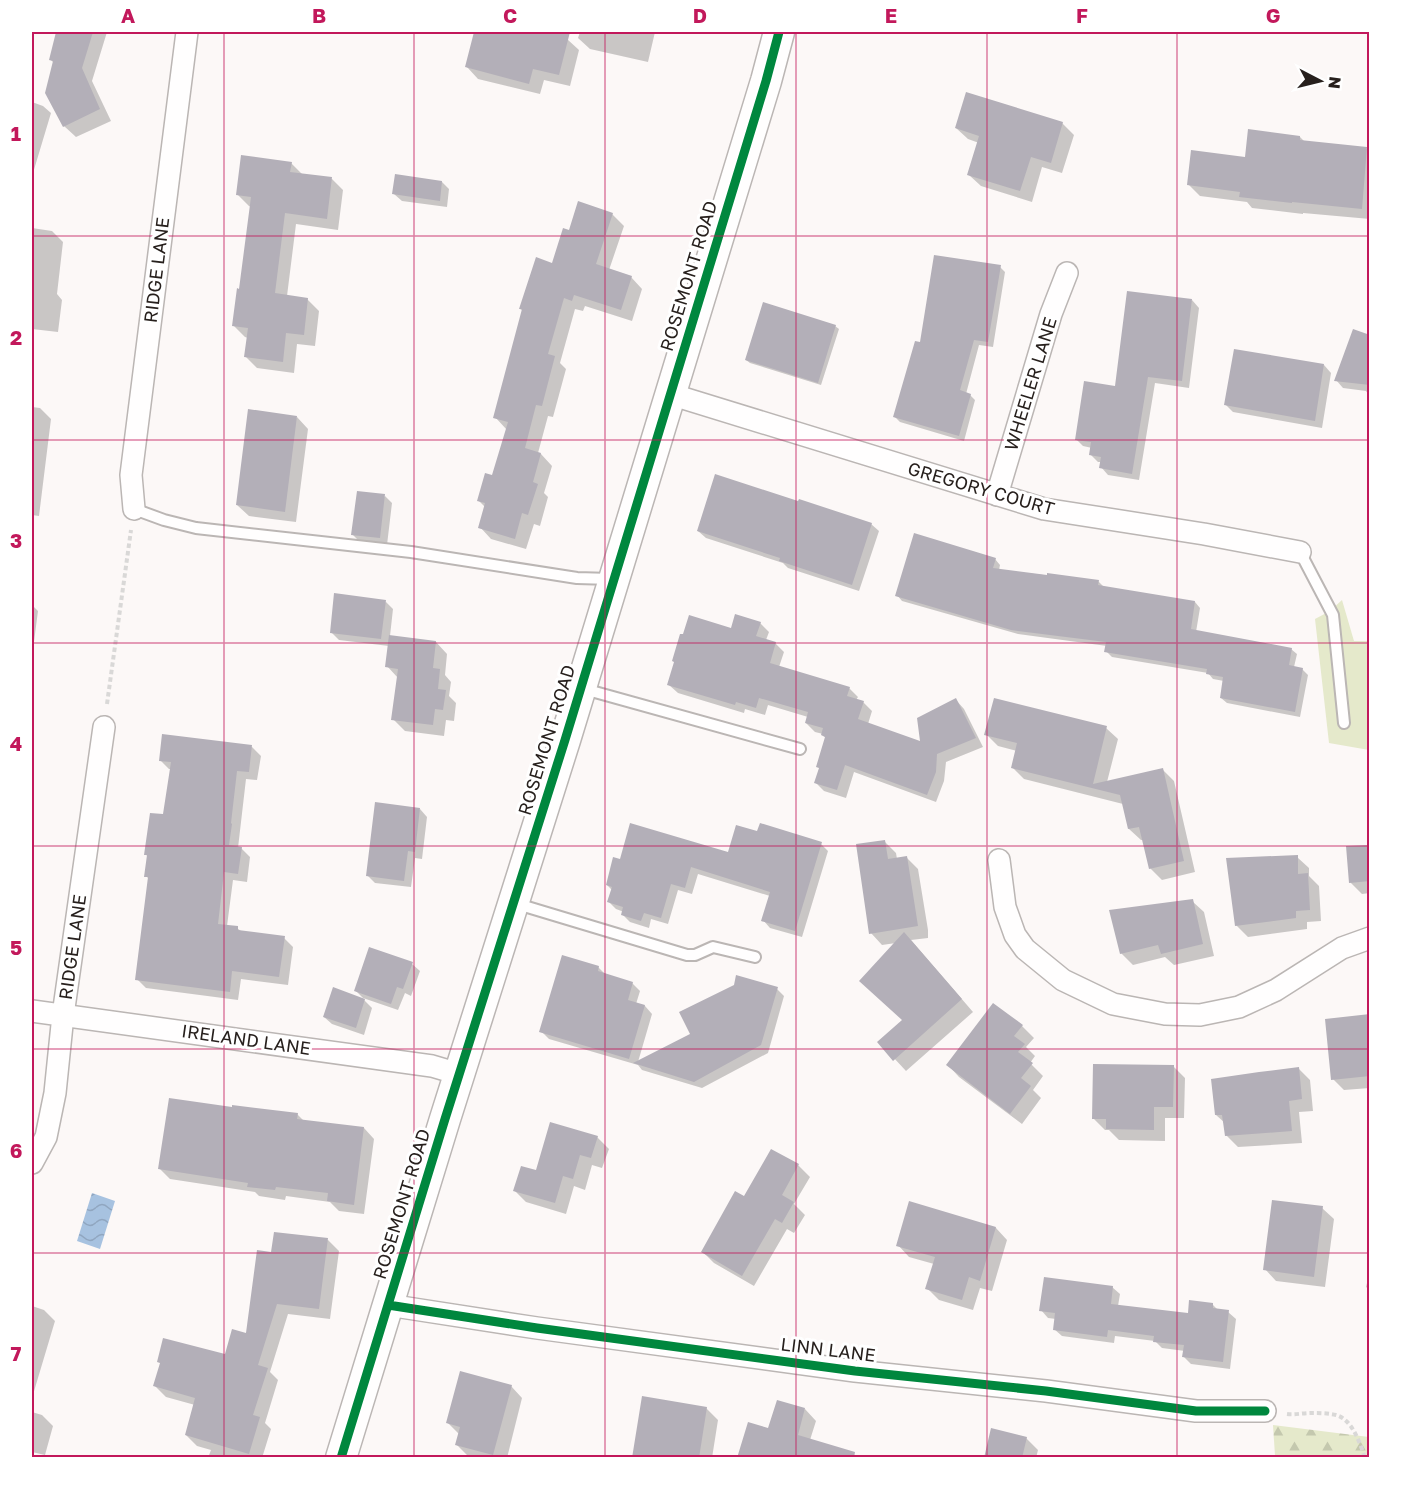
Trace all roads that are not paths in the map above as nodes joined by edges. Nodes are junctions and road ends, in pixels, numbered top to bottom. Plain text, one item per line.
1 (187, 32) edge
2 (779, 32) edge
3 (1067, 273) dead end
4 (670, 394) junction
5 (997, 495) junction
6 (134, 508) joint
7 (1300, 552) joint
8 (614, 579) junction
9 (580, 688) junction
10 (1344, 723) dead end
11 (104, 728) road end
12 (800, 749) dead end
13 (999, 860) dead end
14 (514, 903) junction
15 (1370, 938) edge
16 (755, 957) dead end
17 (32, 1011) edge
18 (63, 1015) junction
19 (459, 1074) junction
20 (32, 1163) edge
21 (388, 1305) junction
22 (1265, 1411) road end
23 (341, 1458) edge

1 - 6 street, RIDGE LANE
2 - 4 main road, ROSEMONT ROAD
3 - 5 street, WHEELER LANE
4 - 5 street, GREGORY COURT
4 - 8 main road, ROSEMONT ROAD
5 - 7 street, GREGORY COURT
6 - 8 lane
7 - 10 lane
8 - 9 main road, ROSEMONT ROAD
9 - 12 lane
9 - 14 main road, ROSEMONT ROAD
11 - 18 street, RIDGE LANE
13 - 15 street
14 - 16 lane
14 - 19 main road, ROSEMONT ROAD
17 - 18 street, IRELAND LANE
18 - 19 street, IRELAND LANE
18 - 20 street, RIDGE LANE
19 - 21 main road, ROSEMONT ROAD
21 - 22 street, LINN LANE
21 - 23 main road, ROSEMONT ROAD

